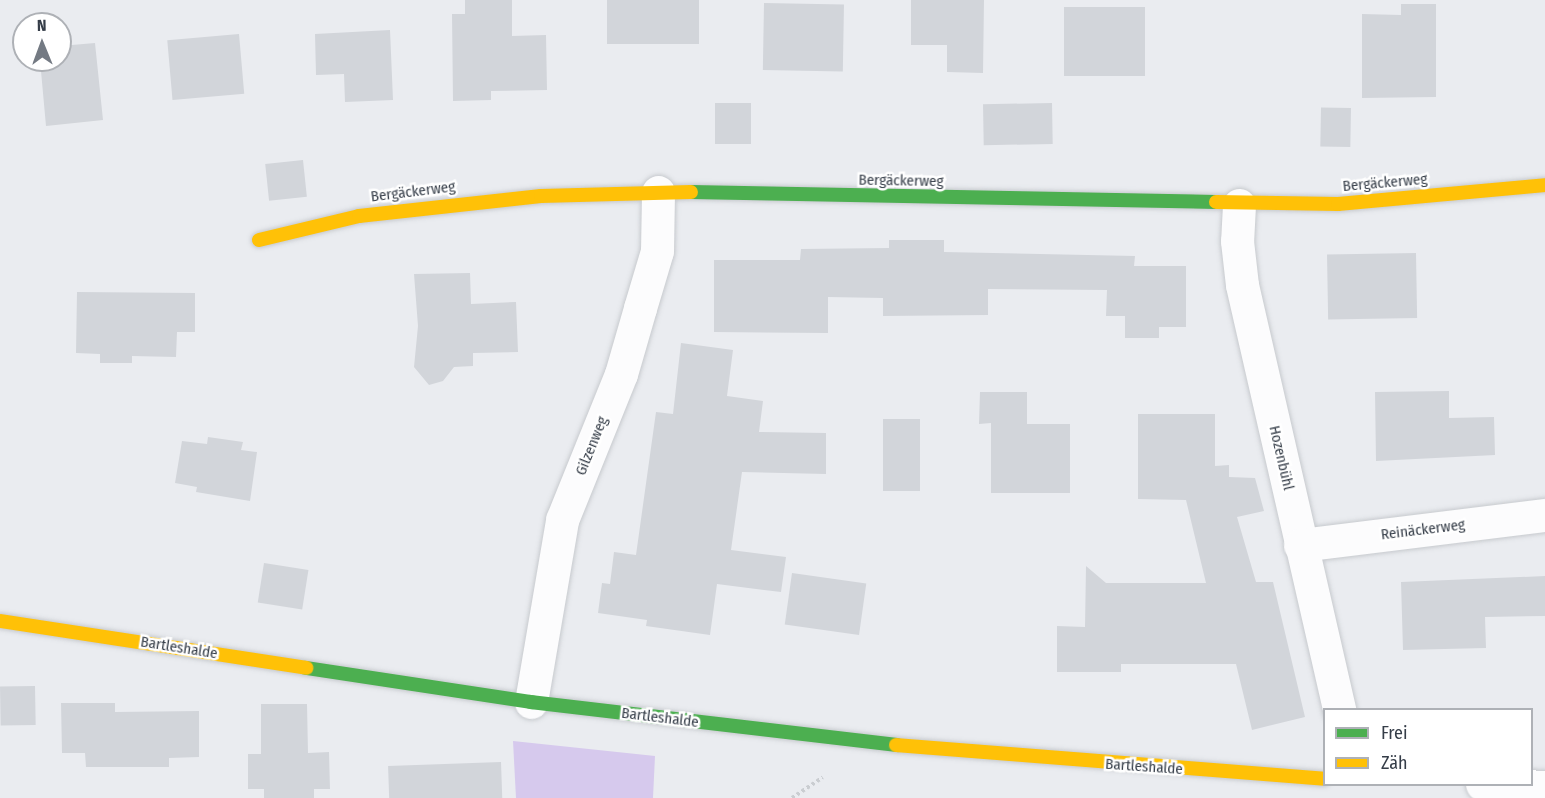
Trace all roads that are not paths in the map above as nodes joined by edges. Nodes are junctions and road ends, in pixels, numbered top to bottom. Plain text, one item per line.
1 (1545, 185) edge
2 (658, 192) junction
3 (1239, 205) junction
4 (259, 240) dead end
5 (1545, 515) edge
6 (1300, 545) junction
7 (0, 621) edge
8 (531, 702) junction
9 (1339, 708) edge
10 (1323, 779) edge

1 - 3 street, Bergäckerweg
2 - 3 street, Bergäckerweg
2 - 4 street, Bergäckerweg
2 - 8 street, Gilzenweg
3 - 6 street, Hozenbühl
5 - 6 street, Reinäckerweg
6 - 9 street, Hozenbühl
7 - 8 street, Bartleshalde
8 - 10 street, Bartleshalde

